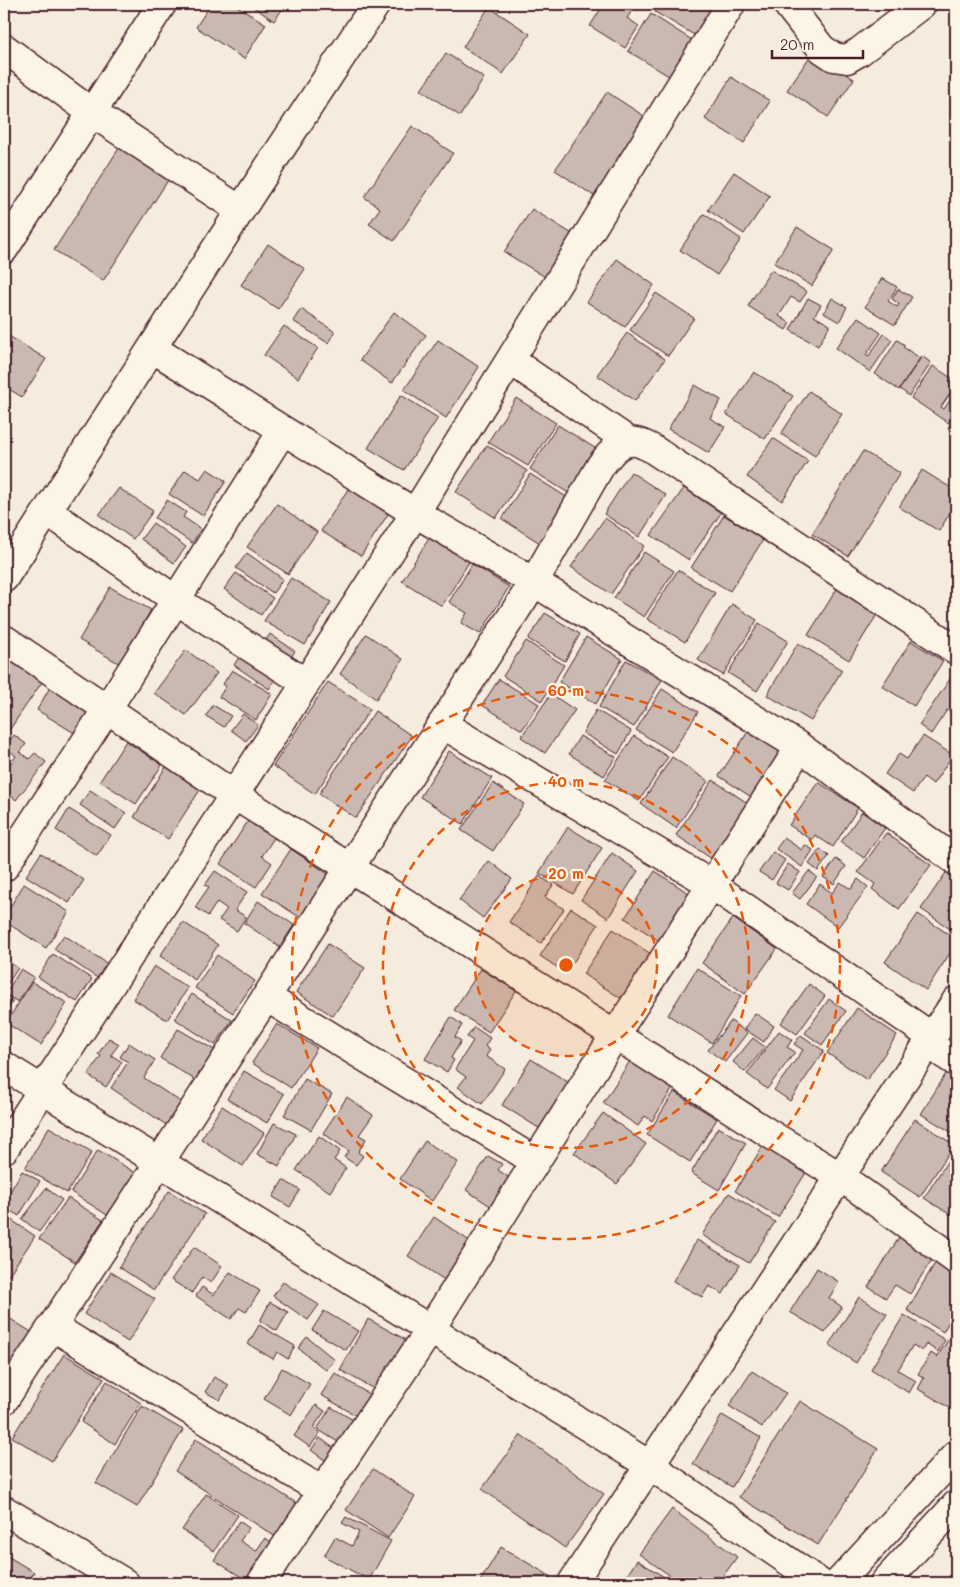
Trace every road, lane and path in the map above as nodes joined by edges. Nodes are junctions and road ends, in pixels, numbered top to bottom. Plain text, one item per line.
1 (162, 4) edge
2 (376, 4) edge
3 (731, 4) edge
4 (787, 4) edge
5 (922, 4) edge
6 (4, 48) edge
7 (91, 112) junction
8 (240, 210) junction
9 (4, 249) edge
10 (152, 348) junction
11 (510, 360) junction
12 (283, 430) junction
13 (630, 442) junction
14 (47, 511) junction
15 (415, 513) junction
16 (4, 578) edge
17 (534, 582) junction
18 (176, 600) junction
19 (4, 639) edge
20 (956, 650) edge
21 (306, 683) junction
22 (107, 709) junction
23 (442, 724) junction
24 (800, 747) junction
25 (234, 795) junction
26 (956, 861) edge
27 (4, 867) edge
28 (349, 868) junction
29 (711, 884) junction
30 (266, 997) junction
31 (956, 1001) edge
32 (615, 1035) junction
33 (930, 1041) junction
34 (956, 1062) edge
35 (4, 1066) edge
36 (43, 1090) junction
37 (4, 1149) edge
38 (535, 1161) junction
39 (159, 1163) junction
40 (841, 1177) junction
41 (956, 1260) edge
42 (52, 1326) junction
43 (430, 1330) junction
44 (4, 1400) edge
45 (956, 1455) edge
46 (650, 1466) junction
47 (322, 1491) junction
48 (956, 1505) edge
49 (4, 1510) edge
50 (125, 1583) edge
51 (261, 1583) edge
52 (572, 1583) edge
53 (820, 1583) edge
54 (838, 1583) edge
55 (884, 1583) edge

1 - 7 street
2 - 8 street
3 - 11 street
4 - 5 street
6 - 7 street
7 - 8 street
7 - 9 street
8 - 10 street
10 - 12 street
10 - 14 street
11 - 13 street
11 - 15 street
12 - 15 street
12 - 18 street
13 - 17 street
13 - 20 street
14 - 16 street
14 - 18 street
15 - 17 street
15 - 21 street
17 - 23 street
17 - 24 street
18 - 21 street
18 - 22 street
19 - 22 street
21 - 25 street
22 - 25 street
22 - 27 street
23 - 28 street
23 - 29 street
24 - 26 street
24 - 29 street
25 - 28 street
25 - 36 street
28 - 30 street
28 - 32 street
29 - 32 street
29 - 33 street
30 - 38 street
30 - 39 street
31 - 33 street
32 - 38 street
32 - 40 street
33 - 34 street
33 - 40 street
35 - 36 street
36 - 37 street
36 - 39 street
38 - 43 street
39 - 42 street
39 - 43 street
40 - 41 street
40 - 46 street
42 - 44 street
42 - 47 street
43 - 46 street
43 - 47 street
45 - 54 street
46 - 52 street
46 - 53 street
47 - 51 street
48 - 55 street
49 - 50 street

